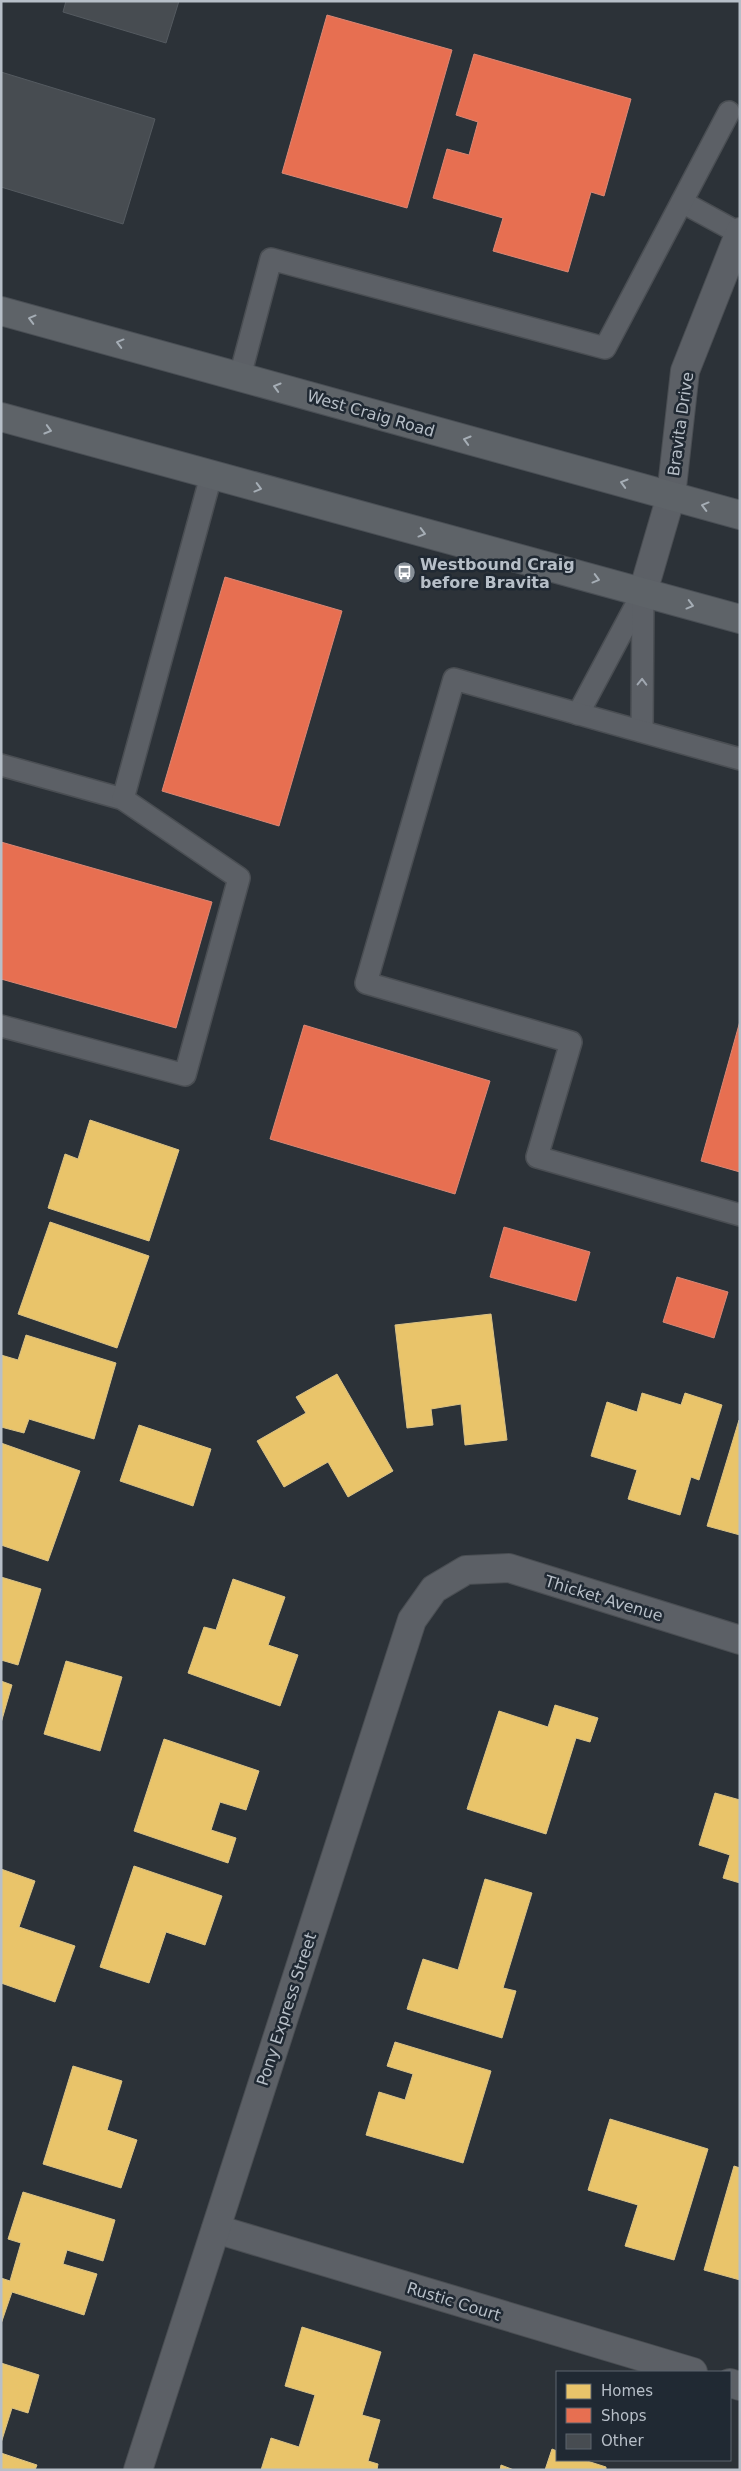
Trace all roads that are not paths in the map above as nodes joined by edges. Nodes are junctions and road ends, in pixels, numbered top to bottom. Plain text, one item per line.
1 (729, 112) dead end
2 (682, 202) junction
3 (740, 232) edge
4 (1, 311) edge
5 (240, 376) junction
6 (1, 417) edge
7 (211, 476) junction
8 (670, 496) junction
9 (740, 515) edge
10 (643, 592) junction
11 (740, 619) edge
12 (578, 714) junction
13 (642, 731) junction
14 (740, 759) edge
15 (1, 765) edge
16 (122, 798) junction
17 (1, 1026) edge
18 (740, 1215) edge
19 (466, 1570) joint
20 (740, 1640) edge
21 (216, 2229) junction
22 (690, 2371) edge
23 (138, 2470) edge

1 - 2 lane
2 - 3 lane
2 - 5 lane
3 - 8 street, Bravita Drive
5 -> 4 main road, West Craig Road
8 -> 5 main road, West Craig Road
6 -> 7 main road
7 -> 10 main road
7 - 16 lane
9 -> 8 main road, West Craig Road
8 - 10 street, Bravita Drive
10 -> 11 main road
10 - 12 lane
13 -> 10 lane
12 - 13 lane
12 - 18 lane
13 - 14 lane
15 - 16 lane
16 - 17 lane
19 - 20 street, Thicket Avenue
19 - 21 street, Pony Express Street
21 - 22 street, Rustic Court
21 - 23 street, Pony Express Street

